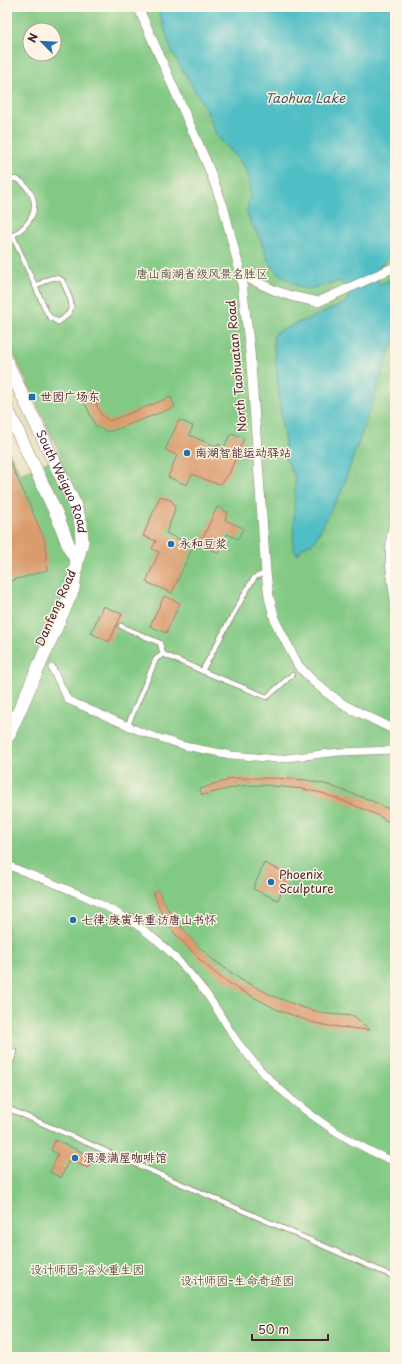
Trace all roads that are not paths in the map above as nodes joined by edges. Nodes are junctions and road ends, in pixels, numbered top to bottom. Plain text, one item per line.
1 (138, 7) edge
2 (7, 178) edge
3 (13, 236) junction
4 (7, 238) edge
5 (395, 267) edge
6 (241, 275) junction
7 (36, 286) junction
8 (7, 363) edge
9 (8, 415) edge
10 (395, 515) edge
11 (77, 561) junction
12 (266, 573) junction
13 (395, 600) edge
14 (122, 626) dead end
15 (163, 654) junction
16 (52, 668) dead end
17 (202, 671) junction
18 (292, 675) dead end
19 (7, 719) edge
20 (127, 727) junction
21 (395, 730) edge
22 (8, 736) dead end
23 (395, 750) edge
24 (7, 865) edge
25 (15, 1052) dead end
26 (7, 1070) edge
27 (7, 1108) edge
28 (395, 1162) edge
29 (395, 1277) edge

1 - 6 street, North Taohuatan Road
2 - 3 lane
3 - 4 lane
3 - 7 lane
5 - 6 street
6 - 12 street, North Taohuatan Road
7 - 7 lane
8 - 11 main road, South Weiguo Road
9 - 11 main road, South Weiguo Road
10 - 13 street
11 - 19 main road, Danfeng Road
11 - 22 main road, Danfeng Road
12 - 17 lane
12 - 21 street, North Taohuatan Road
14 - 15 lane
15 - 17 lane
15 - 20 lane
16 - 20 street
17 - 18 lane
20 - 23 street
24 - 28 street
25 - 26 lane
27 - 29 lane

